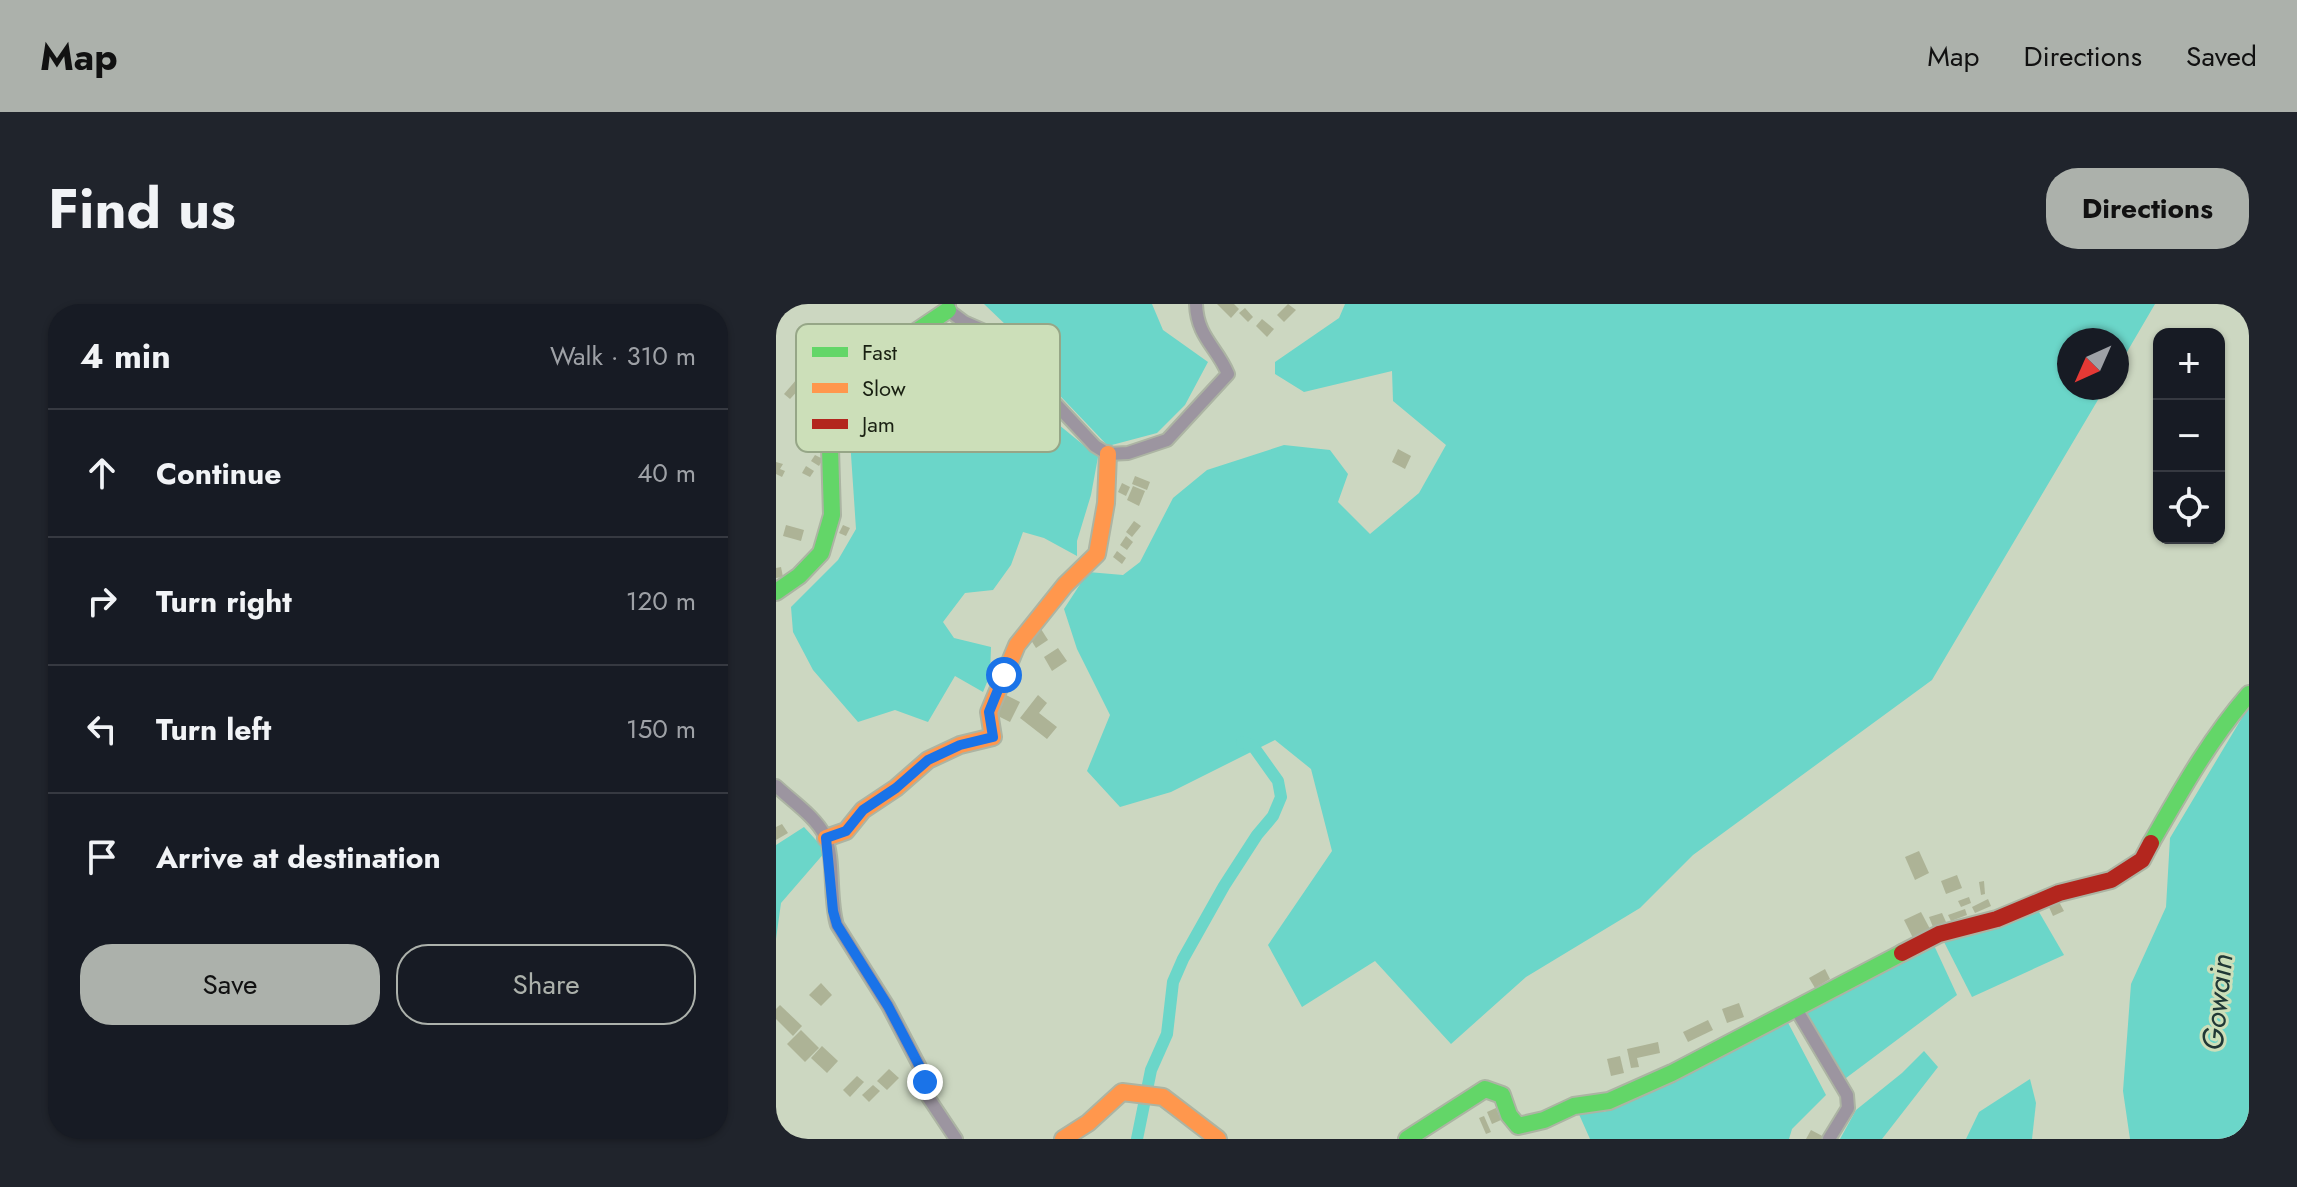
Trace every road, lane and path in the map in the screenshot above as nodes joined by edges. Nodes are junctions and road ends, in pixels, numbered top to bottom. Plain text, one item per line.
1 (1196, 304) edge
2 (948, 307) edge
3 (926, 324) edge
4 (969, 324) edge
5 (1060, 408) edge
6 (830, 452) edge
7 (1108, 454) junction
8 (776, 592) edge
9 (2249, 694) edge
10 (776, 786) edge
11 (826, 838) junction
12 (1796, 1009) junction
13 (956, 1139) edge
14 (1063, 1139) edge
15 (1218, 1139) edge
16 (1407, 1139) edge
17 (1829, 1139) edge

1 - 7 street
2 - 3 street
2 - 4 street
5 - 7 street
6 - 8 street
7 - 11 street
9 - 12 street
10 - 11 street
11 - 13 street
12 - 16 street
12 - 17 street
14 - 15 street

